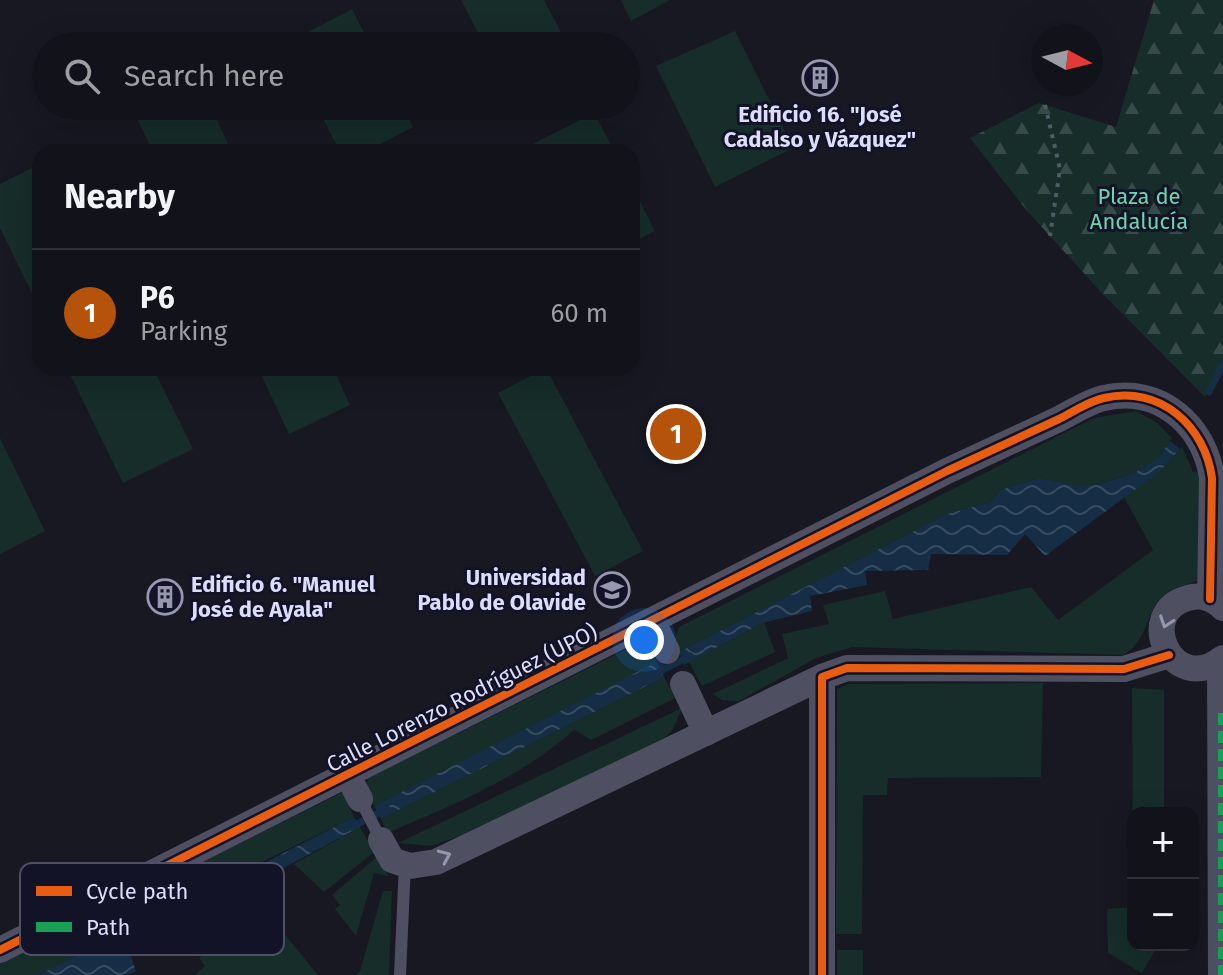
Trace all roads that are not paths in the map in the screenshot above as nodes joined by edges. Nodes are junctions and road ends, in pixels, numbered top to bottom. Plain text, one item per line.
1 (1216, 603) edge
2 (653, 622) junction
3 (1169, 655) junction
4 (1222, 659) edge
5 (822, 677) junction
6 (706, 733) junction
7 (354, 787) junction
8 (381, 840) joint
9 (189, 863) edge
10 (405, 864) junction
11 (20, 941) edge
12 (0, 950) edge
13 (400, 975) edge
14 (822, 975) edge
15 (1221, 975) edge

1 - 2 street, Calle Lorenzo Rodríguez (UPO)
1 -> 3 street
2 - 6 street
2 - 7 street, Calle Lorenzo Rodríguez (UPO)
3 - 4 street
3 - 5 street
4 - 15 street
5 - 6 street
5 - 14 street
10 -> 6 street
7 - 8 lane
7 - 9 street, Calle Lorenzo Rodríguez (UPO)
8 - 10 street
10 - 13 lane
11 - 12 street, Calle Lorenzo Rodríguez (UPO)

